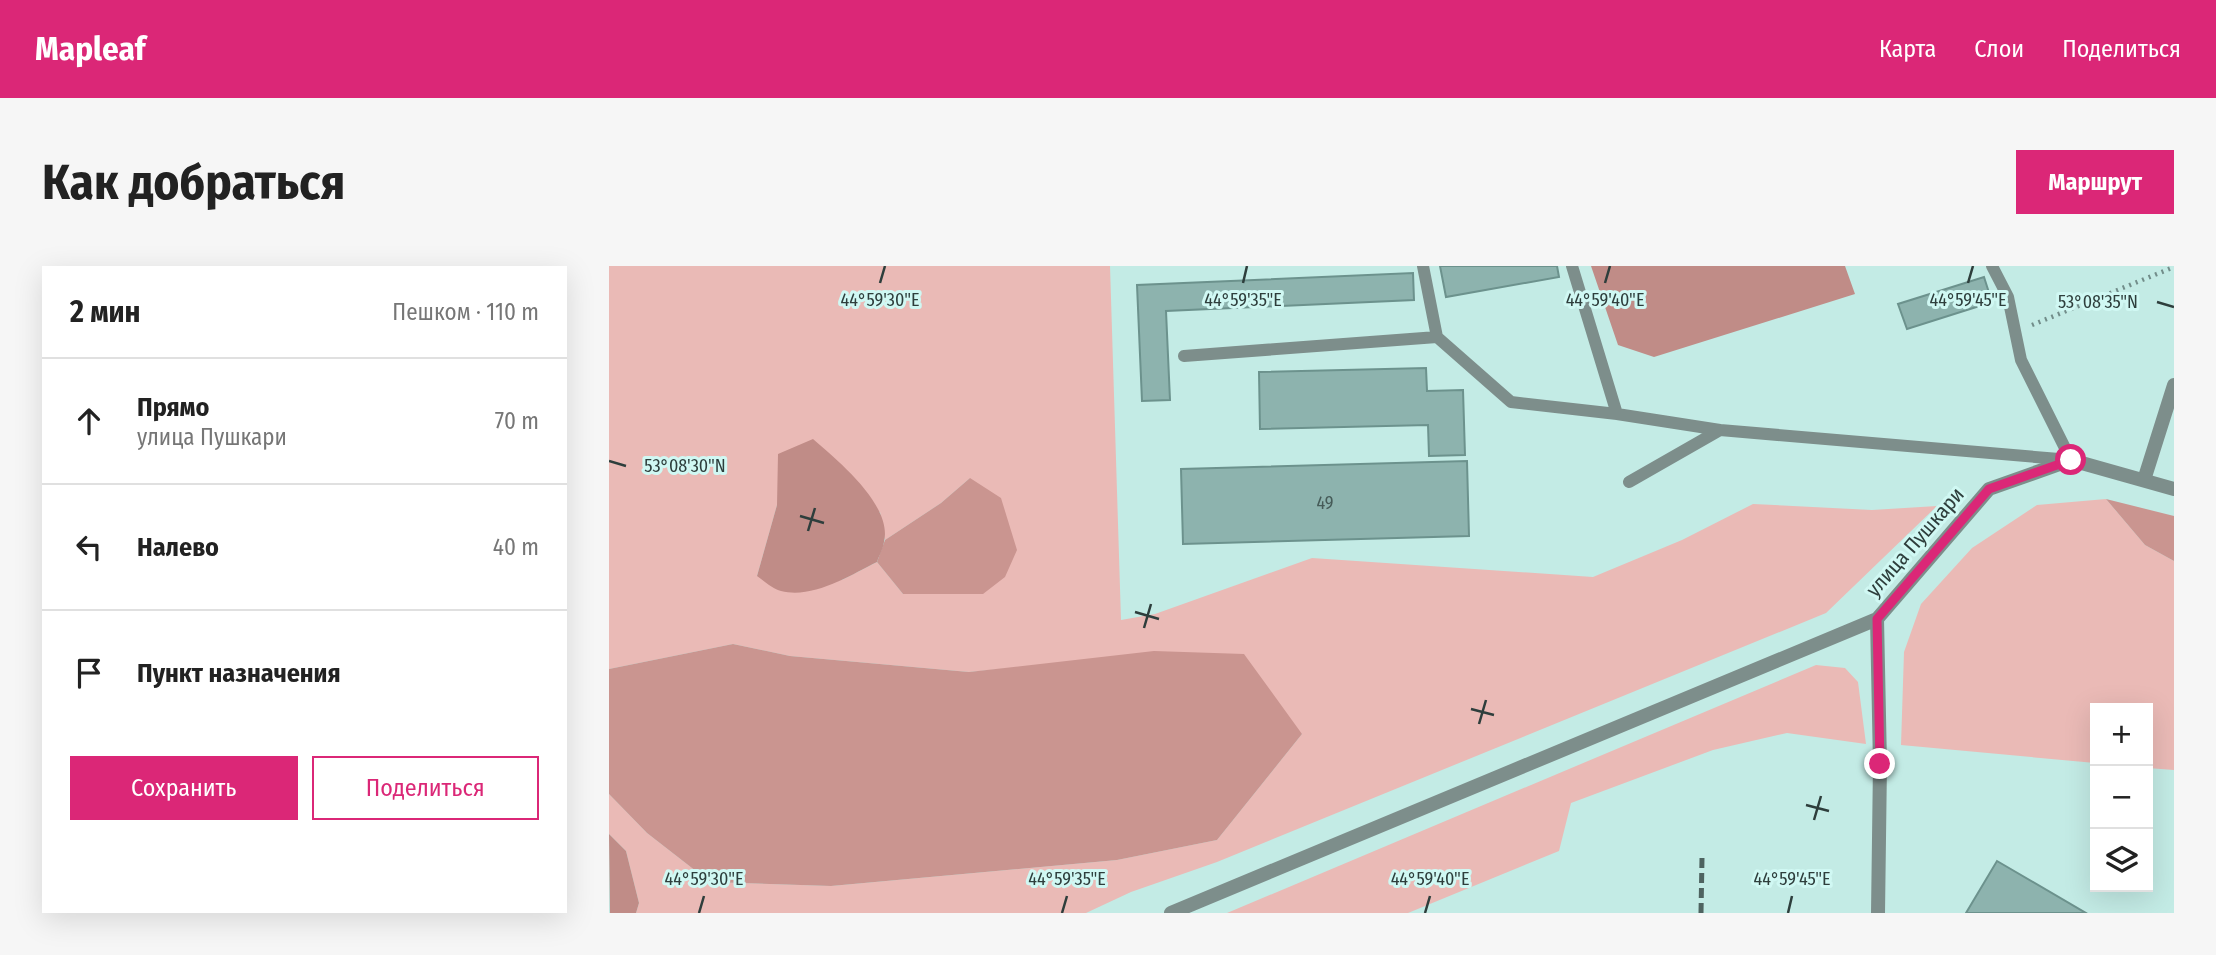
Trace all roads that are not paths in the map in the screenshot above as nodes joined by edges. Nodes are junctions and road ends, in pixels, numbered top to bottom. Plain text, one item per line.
1 (1423, 266) edge
2 (1572, 266) edge
3 (1992, 266) edge
4 (1437, 337) junction
5 (1184, 356) dead end
6 (2174, 385) edge
7 (1617, 414) junction
8 (1720, 430) junction
9 (2071, 460) junction
10 (2144, 480) junction
11 (1629, 482) dead end
12 (2174, 489) edge
13 (1877, 619) junction
14 (1171, 913) edge
15 (1878, 913) edge

1 - 4 lane
2 - 7 lane
3 - 9 lane
4 - 5 lane
4 - 7 lane
6 - 10 street
7 - 8 lane
8 - 9 lane
8 - 11 lane
9 - 10 street
9 - 13 street, улица Пушкари
10 - 12 street
13 - 14 street
13 - 15 street

